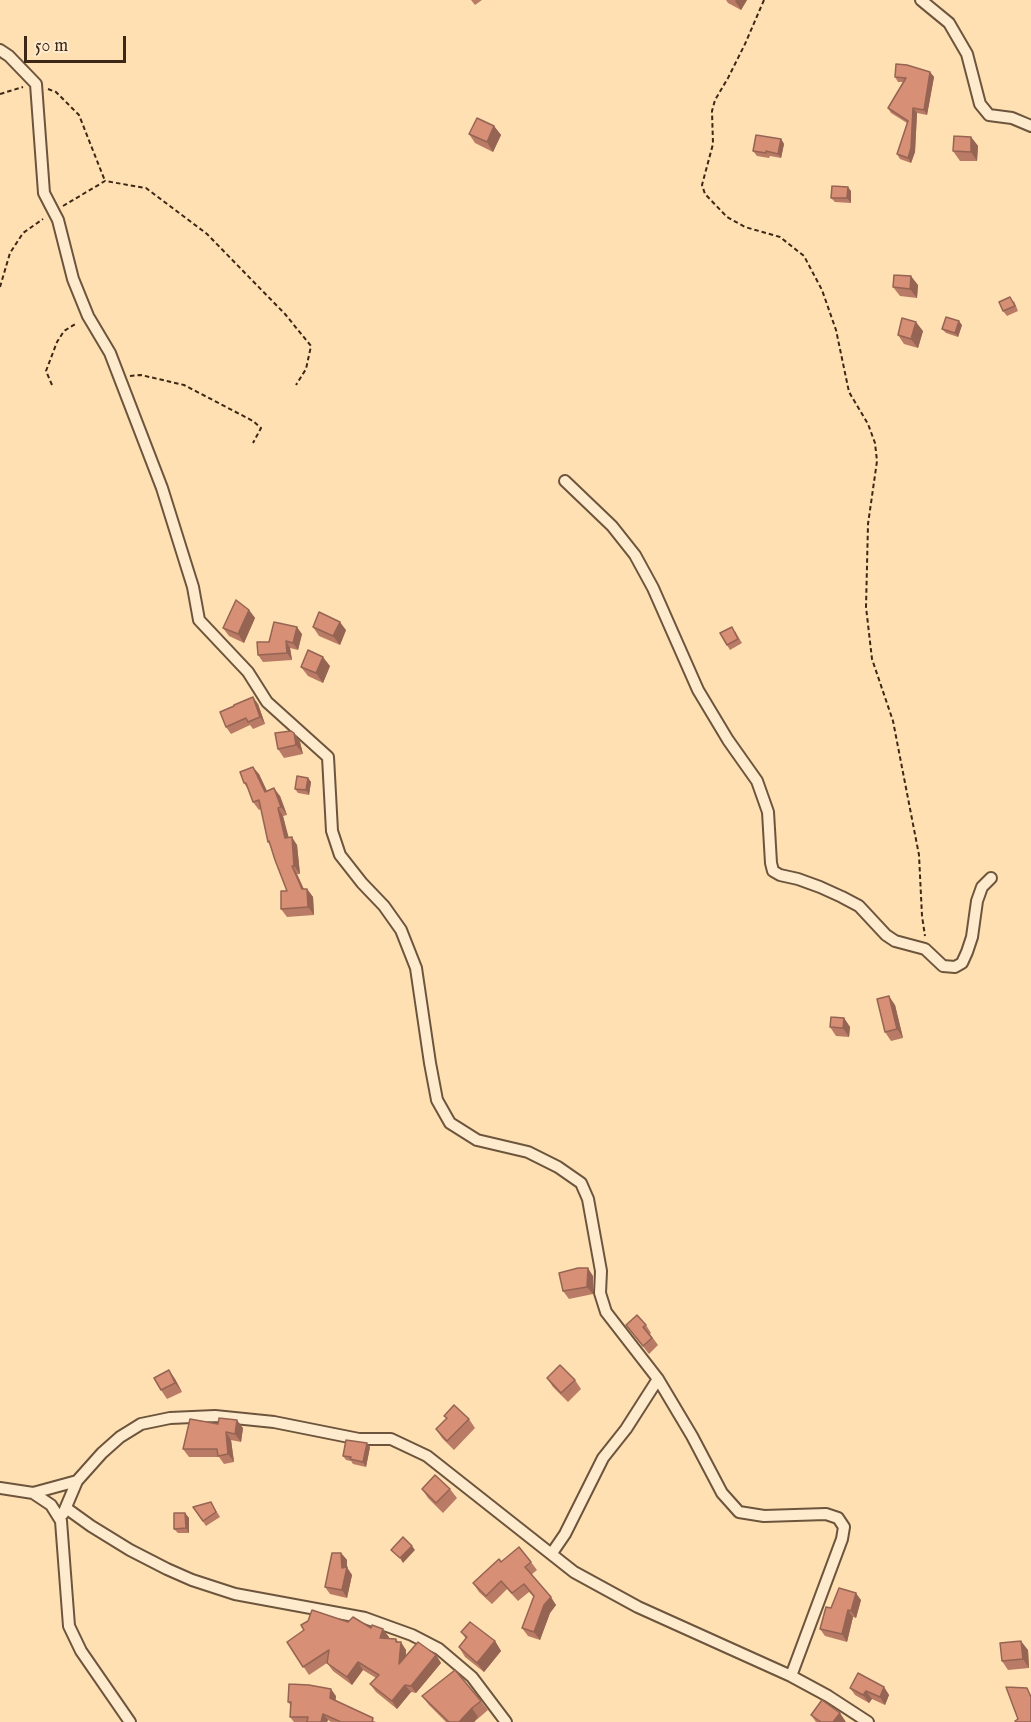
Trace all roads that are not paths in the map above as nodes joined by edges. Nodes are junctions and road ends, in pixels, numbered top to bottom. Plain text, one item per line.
1 (921, 0) edge
2 (0, 50) edge
3 (1031, 126) edge
4 (565, 482) dead end
5 (991, 878) dead end
6 (658, 1379) junction
7 (77, 1481) junction
8 (0, 1488) edge
9 (33, 1493) junction
10 (66, 1508) junction
11 (61, 1521) junction
12 (552, 1553) junction
13 (791, 1676) junction
14 (130, 1722) edge
15 (506, 1722) edge
16 (868, 1722) edge

1 - 3 street
2 - 6 street
4 - 5 street
6 - 12 street
6 - 13 street
7 - 9 street
7 - 10 street
7 - 12 street
8 - 9 street
9 - 11 street
10 - 11 street
10 - 15 street
11 - 14 street
12 - 13 street
13 - 16 street

